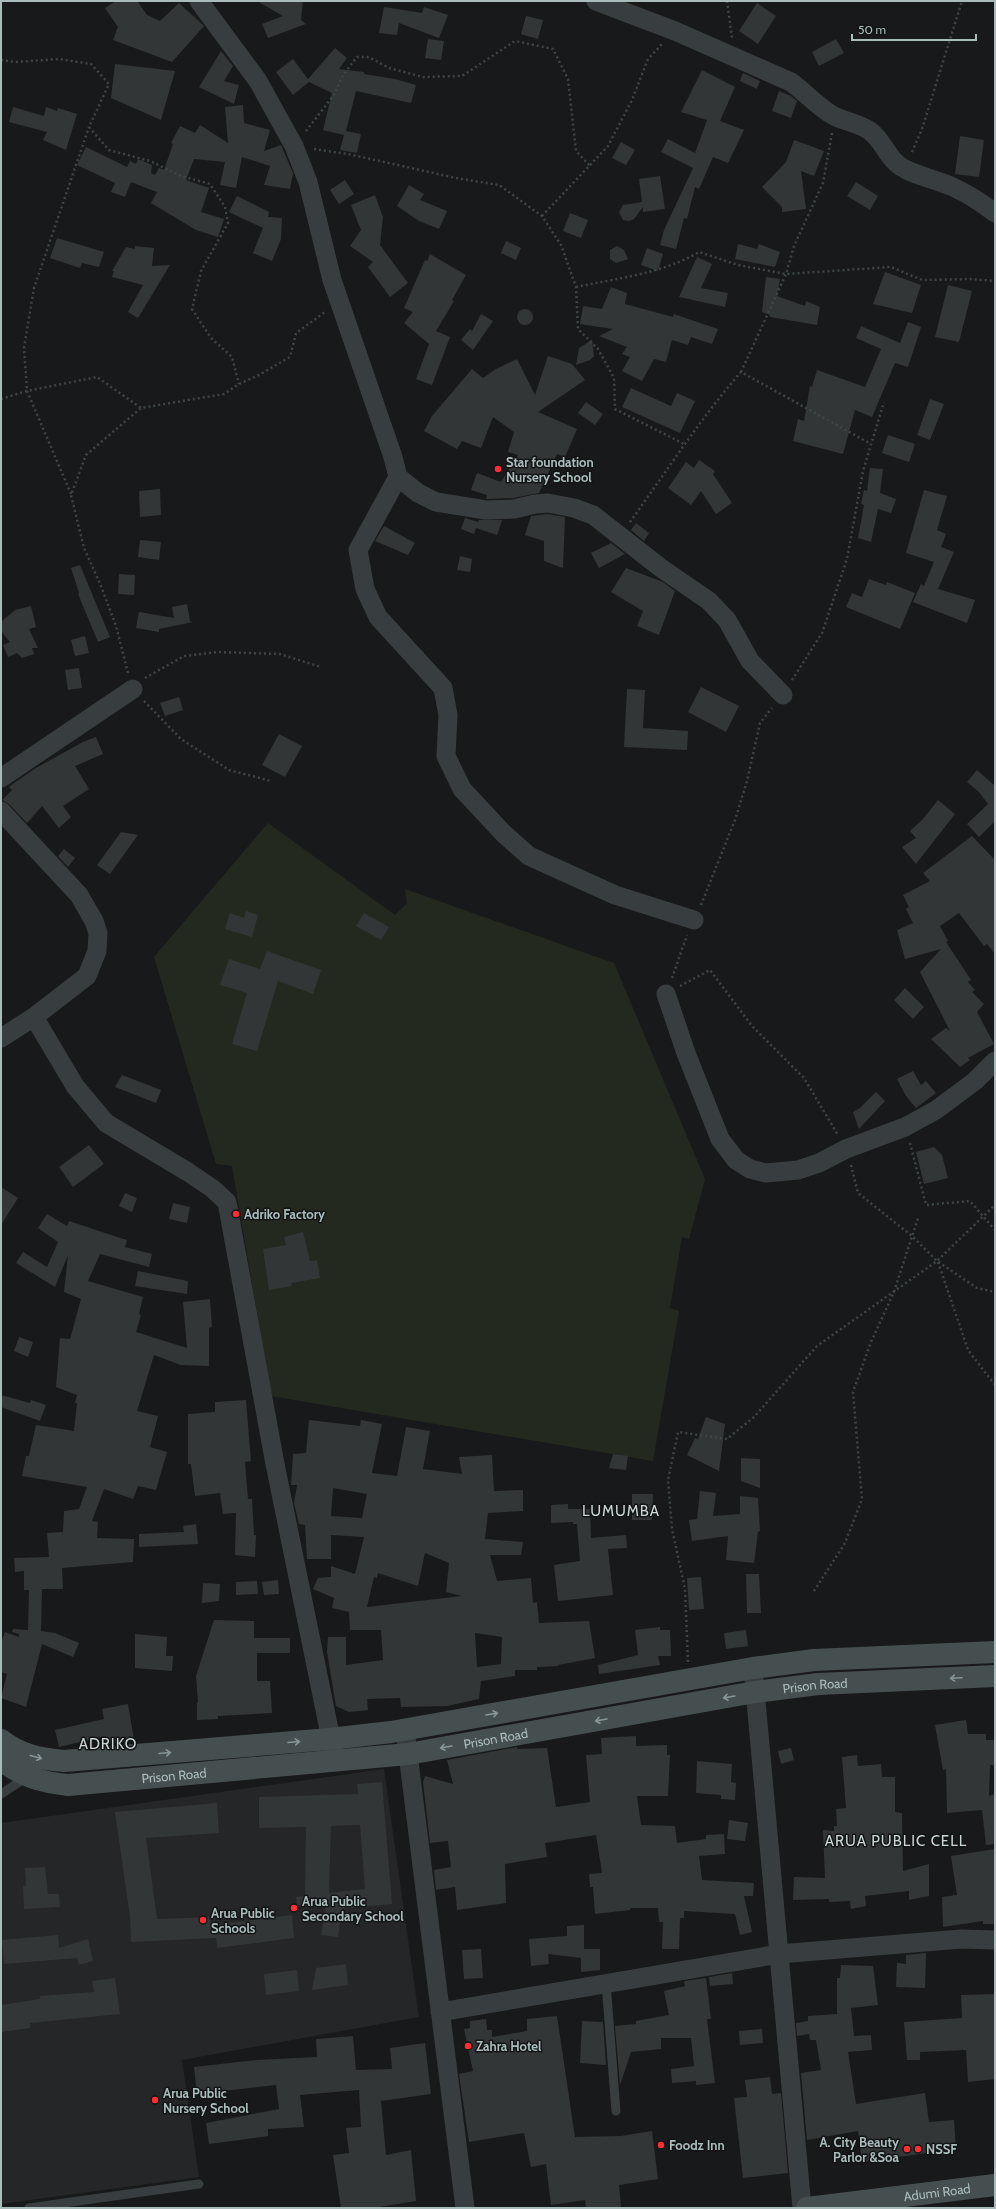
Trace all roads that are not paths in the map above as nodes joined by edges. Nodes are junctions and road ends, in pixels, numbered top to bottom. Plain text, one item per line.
1 (199, 1) edge
2 (596, 1) edge
3 (995, 213) edge
4 (398, 477) junction
5 (133, 689) road end
6 (783, 695) dead end
7 (1, 778) edge
8 (1, 811) edge
9 (694, 920) dead end
10 (666, 994) road end
11 (34, 1017) junction
12 (1, 1038) edge
13 (995, 1061) edge
14 (995, 1652) edge
15 (753, 1668) junction
16 (995, 1676) edge
17 (755, 1692) junction
18 (405, 1730) junction
19 (330, 1739) junction
20 (1, 1740) edge
21 (408, 1754) junction
22 (1, 1760) edge
23 (336, 1761) junction
24 (28, 1776) junction
25 (1, 1794) edge
26 (995, 1940) edge
27 (778, 1954) junction
28 (606, 1983) junction
29 (440, 2012) junction
30 (616, 2111) dead end
31 (199, 2184) dead end
32 (995, 2185) edge
33 (29, 2208) edge
34 (465, 2208) edge
35 (802, 2208) edge
36 (807, 2208) edge

1 - 4 street
2 - 3 street
4 - 6 street
4 - 9 street
5 - 7 street
8 - 11 street
10 - 13 street
11 - 12 street
11 - 19 street
14 - 15 street, Prison Road
15 - 17 street
18 -> 15 street, Prison Road
16 -> 17 street, Prison Road
17 -> 21 street, Prison Road
17 - 27 street
18 - 19 street, Prison Road
18 - 21 street
20 -> 19 street, Prison Road
19 - 23 street
21 - 23 street, Prison Road
21 - 29 street
22 - 24 street, Prison Road
23 - 24 street, Prison Road
24 - 25 lane
26 - 27 street
27 - 28 street
27 - 35 street
28 - 29 street
28 - 30 lane
29 - 34 street
31 - 33 lane
32 - 36 street, Adumi Road

